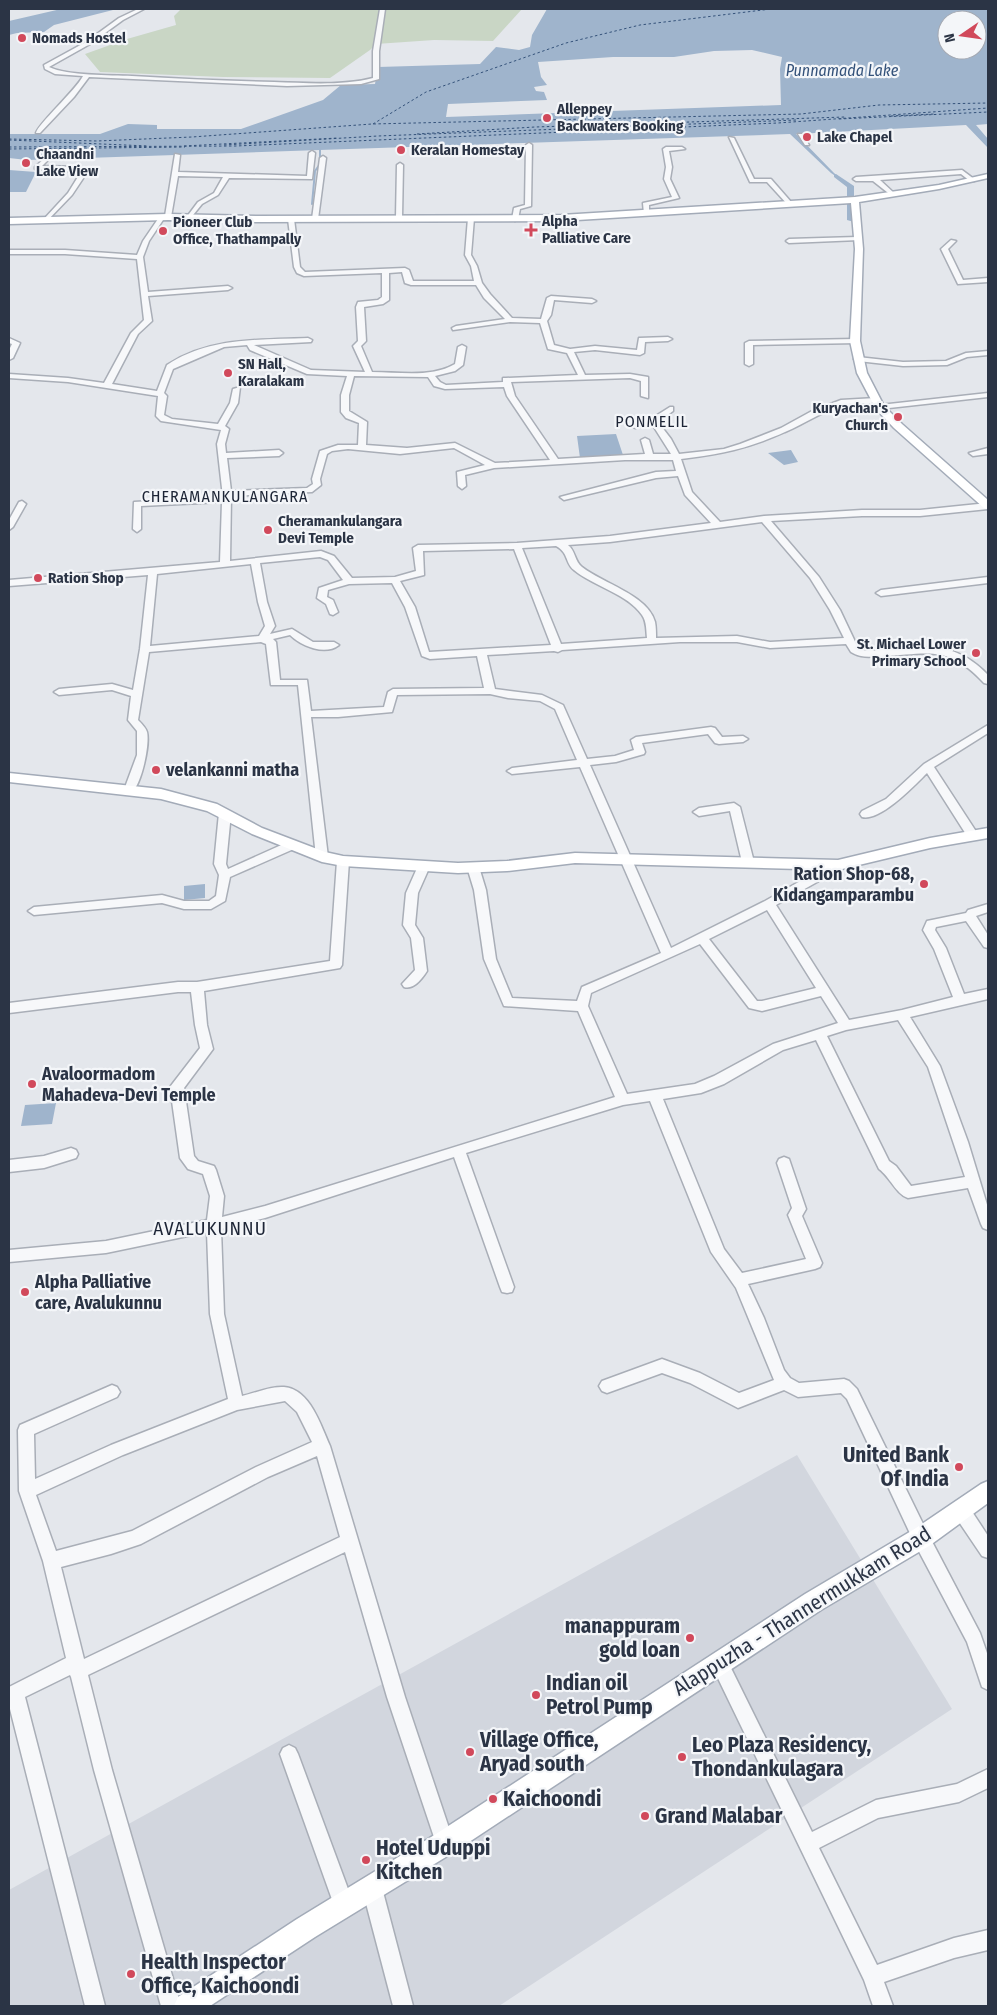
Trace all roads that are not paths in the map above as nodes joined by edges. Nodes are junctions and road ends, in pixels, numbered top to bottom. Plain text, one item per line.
1 (141, 9) edge
2 (383, 9) edge
3 (87, 75) junction
4 (38, 132) dead end
5 (800, 135) dead end
6 (731, 138) dead end
7 (807, 144) dead end
8 (528, 145) dead end
9 (682, 149) dead end
10 (312, 152) dead end
11 (177, 155) dead end
12 (323, 158) dead end
13 (46, 159) dead end
14 (400, 165) dead end
15 (175, 174) junction
16 (227, 176) junction
17 (987, 178) edge
18 (856, 179) dead end
19 (875, 179) junction
20 (972, 180) junction
21 (882, 185) junction
22 (948, 185) junction
23 (892, 194) junction
24 (852, 200) junction
25 (790, 204) junction
26 (646, 212) junction
27 (165, 217) junction
28 (399, 217) junction
29 (190, 218) junction
30 (470, 218) junction
31 (291, 219) junction
32 (315, 219) junction
33 (515, 219) junction
34 (46, 220) junction
35 (9, 221) edge
36 (857, 238) junction
37 (789, 241) dead end
38 (952, 242) dead end
39 (9, 252) edge
40 (140, 257) junction
41 (385, 271) junction
42 (988, 280) edge
43 (478, 283) junction
44 (228, 288) dead end
45 (144, 294) junction
46 (592, 301) dead end
47 (510, 320) junction
48 (543, 321) junction
49 (456, 328) dead end
50 (9, 340) edge
51 (308, 340) dead end
52 (668, 340) dead end
53 (855, 342) junction
54 (249, 343) junction
55 (988, 345) edge
56 (462, 347) dead end
57 (570, 351) junction
58 (988, 353) edge
59 (974, 354) junction
60 (9, 358) edge
61 (858, 360) junction
62 (749, 364) dead end
63 (369, 373) junction
64 (353, 374) junction
65 (430, 375) junction
66 (9, 376) edge
67 (583, 378) junction
68 (108, 384) junction
69 (508, 384) junction
70 (237, 389) dead end
71 (160, 394) junction
72 (988, 395) edge
73 (645, 396) dead end
74 (878, 403) junction
75 (670, 409) dead end
76 (654, 421) junction
77 (635, 426) dead end
78 (221, 427) junction
79 (645, 440) dead end
80 (362, 447) junction
81 (988, 451) edge
82 (279, 453) dead end
83 (973, 453) dead end
84 (222, 456) junction
85 (650, 457) junction
86 (676, 457) junction
87 (556, 462) junction
88 (493, 466) junction
89 (681, 473) junction
90 (462, 486) dead end
91 (227, 496) junction
92 (564, 497) dead end
93 (22, 504) dead end
94 (988, 506) edge
95 (764, 519) junction
96 (719, 526) junction
97 (9, 527) edge
98 (137, 529) dead end
99 (558, 543) junction
100 (516, 546) junction
101 (254, 562) junction
102 (226, 563) junction
103 (153, 572) junction
104 (394, 580) junction
105 (988, 580) edge
106 (349, 581) junction
107 (9, 584) edge
108 (881, 592) dead end
109 (333, 612) dead end
110 (262, 639) junction
111 (850, 641) junction
112 (652, 642) junction
113 (334, 645) dead end
114 (145, 649) junction
115 (558, 649) junction
116 (480, 652) junction
117 (988, 681) edge
118 (491, 691) junction
119 (59, 692) dead end
120 (137, 694) junction
121 (307, 714) junction
122 (988, 728) edge
123 (743, 739) dead end
124 (584, 764) junction
125 (928, 766) junction
126 (512, 771) dead end
127 (9, 778) edge
128 (129, 790) junction
129 (700, 812) dead end
130 (224, 813) junction
131 (866, 814) dead end
132 (988, 833) edge
133 (973, 836) junction
134 (292, 845) junction
135 (322, 857) junction
136 (626, 859) junction
137 (343, 861) junction
138 (748, 862) junction
139 (838, 865) junction
140 (424, 866) junction
141 (473, 867) junction
142 (225, 875) junction
143 (769, 904) junction
144 (988, 908) edge
145 (34, 911) dead end
146 (970, 916) junction
147 (701, 938) junction
148 (988, 944) edge
149 (668, 955) junction
150 (408, 984) dead end
151 (197, 987) junction
152 (825, 991) junction
153 (988, 994) edge
154 (960, 1000) junction
155 (582, 1006) junction
156 (9, 1008) edge
157 (902, 1015) junction
158 (846, 1025) junction
159 (820, 1033) junction
160 (654, 1094) junction
161 (623, 1100) junction
162 (458, 1150) junction
163 (71, 1154) dead end
164 (784, 1163) dead end
165 (9, 1166) edge
166 (973, 1181) junction
167 (988, 1224) edge
168 (214, 1225) junction
169 (9, 1256) edge
170 (739, 1280) junction
171 (507, 1287) dead end
172 (784, 1383) junction
173 (607, 1386) dead end
174 (112, 1392) dead end
175 (237, 1403) junction
176 (322, 1446) junction
177 (27, 1490) junction
178 (988, 1492) edge
179 (961, 1510) junction
180 (921, 1538) junction
181 (349, 1541) junction
182 (988, 1550) edge
183 (51, 1561) junction
184 (719, 1662) junction
185 (76, 1667) junction
186 (988, 1681) edge
187 (12, 1694) edge
188 (289, 1754) dead end
189 (988, 1778) edge
190 (444, 1843) junction
191 (807, 1844) junction
192 (372, 1888) junction
193 (344, 1905) junction
194 (988, 1940) edge
195 (872, 1976) junction
196 (95, 2006) edge
197 (171, 2006) edge
198 (187, 2006) edge
199 (403, 2006) edge
200 (883, 2006) edge

1 - 3 street
2 - 3 street
3 - 4 street
5 - 7 street
6 - 25 street
8 - 33 street
9 - 26 street
10 - 16 street
11 - 15 street
12 - 32 street
13 - 34 street
14 - 28 street
15 - 16 street
15 - 27 street
16 - 29 street
17 - 20 main road
18 - 19 street
19 - 20 street
19 - 21 street
20 - 22 main road
21 - 22 street
21 - 23 street
22 - 23 main road
23 - 24 main road
24 - 25 main road
24 - 36 main road
25 - 26 main road
26 - 33 main road
27 - 29 main road
27 - 34 main road
27 - 40 street
28 - 30 main road
28 - 32 main road
29 - 31 main road
30 - 33 main road
30 - 43 street
31 - 32 main road
31 - 41 street
34 - 35 main road
36 - 37 street
36 - 53 main road
38 - 42 street
39 - 40 street
40 - 45 street
41 - 43 street
41 - 63 street
43 - 47 street
44 - 45 street
45 - 68 street
46 - 48 street
47 - 48 street
47 - 49 street
48 - 57 street
50 - 60 street
51 - 54 street
52 - 57 street
53 - 61 main road
53 - 62 street
54 - 64 street
54 - 71 street
55 - 59 street
56 - 65 street
57 - 67 street
58 - 59 street
59 - 61 street
61 - 74 main road
63 - 64 street
63 - 65 street
64 - 80 street
65 - 69 street
66 - 68 street
67 - 69 street
67 - 73 street
68 - 71 street
69 - 87 street
70 - 78 street
71 - 78 street
72 - 74 street
74 - 86 street
74 - 94 main road
75 - 76 street
76 - 77 street
76 - 86 street
78 - 84 street
79 - 85 street
80 - 88 street
80 - 91 street
81 - 83 street
82 - 84 street
84 - 91 street
85 - 86 street
85 - 87 street
86 - 89 street
87 - 88 street
88 - 90 street
89 - 92 street
89 - 96 street
91 - 98 street
91 - 102 street
93 - 97 street
94 - 95 street
95 - 96 street
95 - 111 street
96 - 99 street
99 - 100 street
99 - 112 street
100 - 104 street
100 - 115 street
101 - 102 street
101 - 106 street
101 - 110 street
102 - 103 street
103 - 107 street
103 - 114 street
104 - 106 street
104 - 116 street
105 - 108 street
106 - 109 street
110 - 113 street
110 - 114 street
110 - 121 street
111 - 112 street
111 - 117 street
112 - 115 street
114 - 120 street
115 - 116 street
116 - 118 street
118 - 121 street
118 - 124 street
119 - 120 street
120 - 128 street
121 - 135 street
122 - 125 street
123 - 124 street
124 - 126 street
124 - 136 street
125 - 131 street
125 - 133 street
127 - 128 main road
128 - 130 main road
129 - 138 street
130 - 134 main road
130 - 142 street
132 - 133 main road
133 - 139 main road
134 - 135 main road
134 - 142 street
135 - 137 main road
136 - 138 main road
136 - 141 main road
136 - 149 street
137 - 140 main road
137 - 151 street
138 - 139 main road
139 - 143 street
140 - 141 main road
140 - 150 street
141 - 155 street
142 - 145 street
143 - 147 street
143 - 152 street
144 - 146 street
146 - 148 street
146 - 154 street
147 - 149 street
147 - 152 street
149 - 155 street
151 - 156 street
151 - 168 street
152 - 158 street
153 - 154 street
154 - 157 street
155 - 161 street
157 - 158 street
157 - 166 street
158 - 159 street
159 - 160 street
159 - 166 street
160 - 161 street
160 - 170 street
161 - 162 street
162 - 168 street
162 - 171 street
163 - 165 street
164 - 170 street
166 - 167 street
168 - 169 street
168 - 175 street
170 - 172 street
172 - 173 street
172 - 180 street
174 - 177 street
175 - 176 street
175 - 177 street
176 - 181 street
176 - 183 street
177 - 183 street
178 - 179 main road, Alappuzha - Thannermukkam Road
179 - 180 main road, Alappuzha - Thannermukkam Road
179 - 182 street
180 - 184 main road, Alappuzha - Thannermukkam Road
180 - 186 street
181 - 185 street
181 - 190 street
183 - 185 street
184 - 190 main road, Alappuzha - Thannermukkam Road
184 - 191 street
185 - 187 street
185 - 197 street
187 - 196 street
188 - 193 street
189 - 191 street
190 - 192 main road, Alappuzha - Thannermukkam Road
191 - 195 street
192 - 193 main road, Alappuzha - Thannermukkam Road
192 - 199 street
193 - 198 main road, Alappuzha - Thannermukkam Road
194 - 195 street
195 - 200 street

